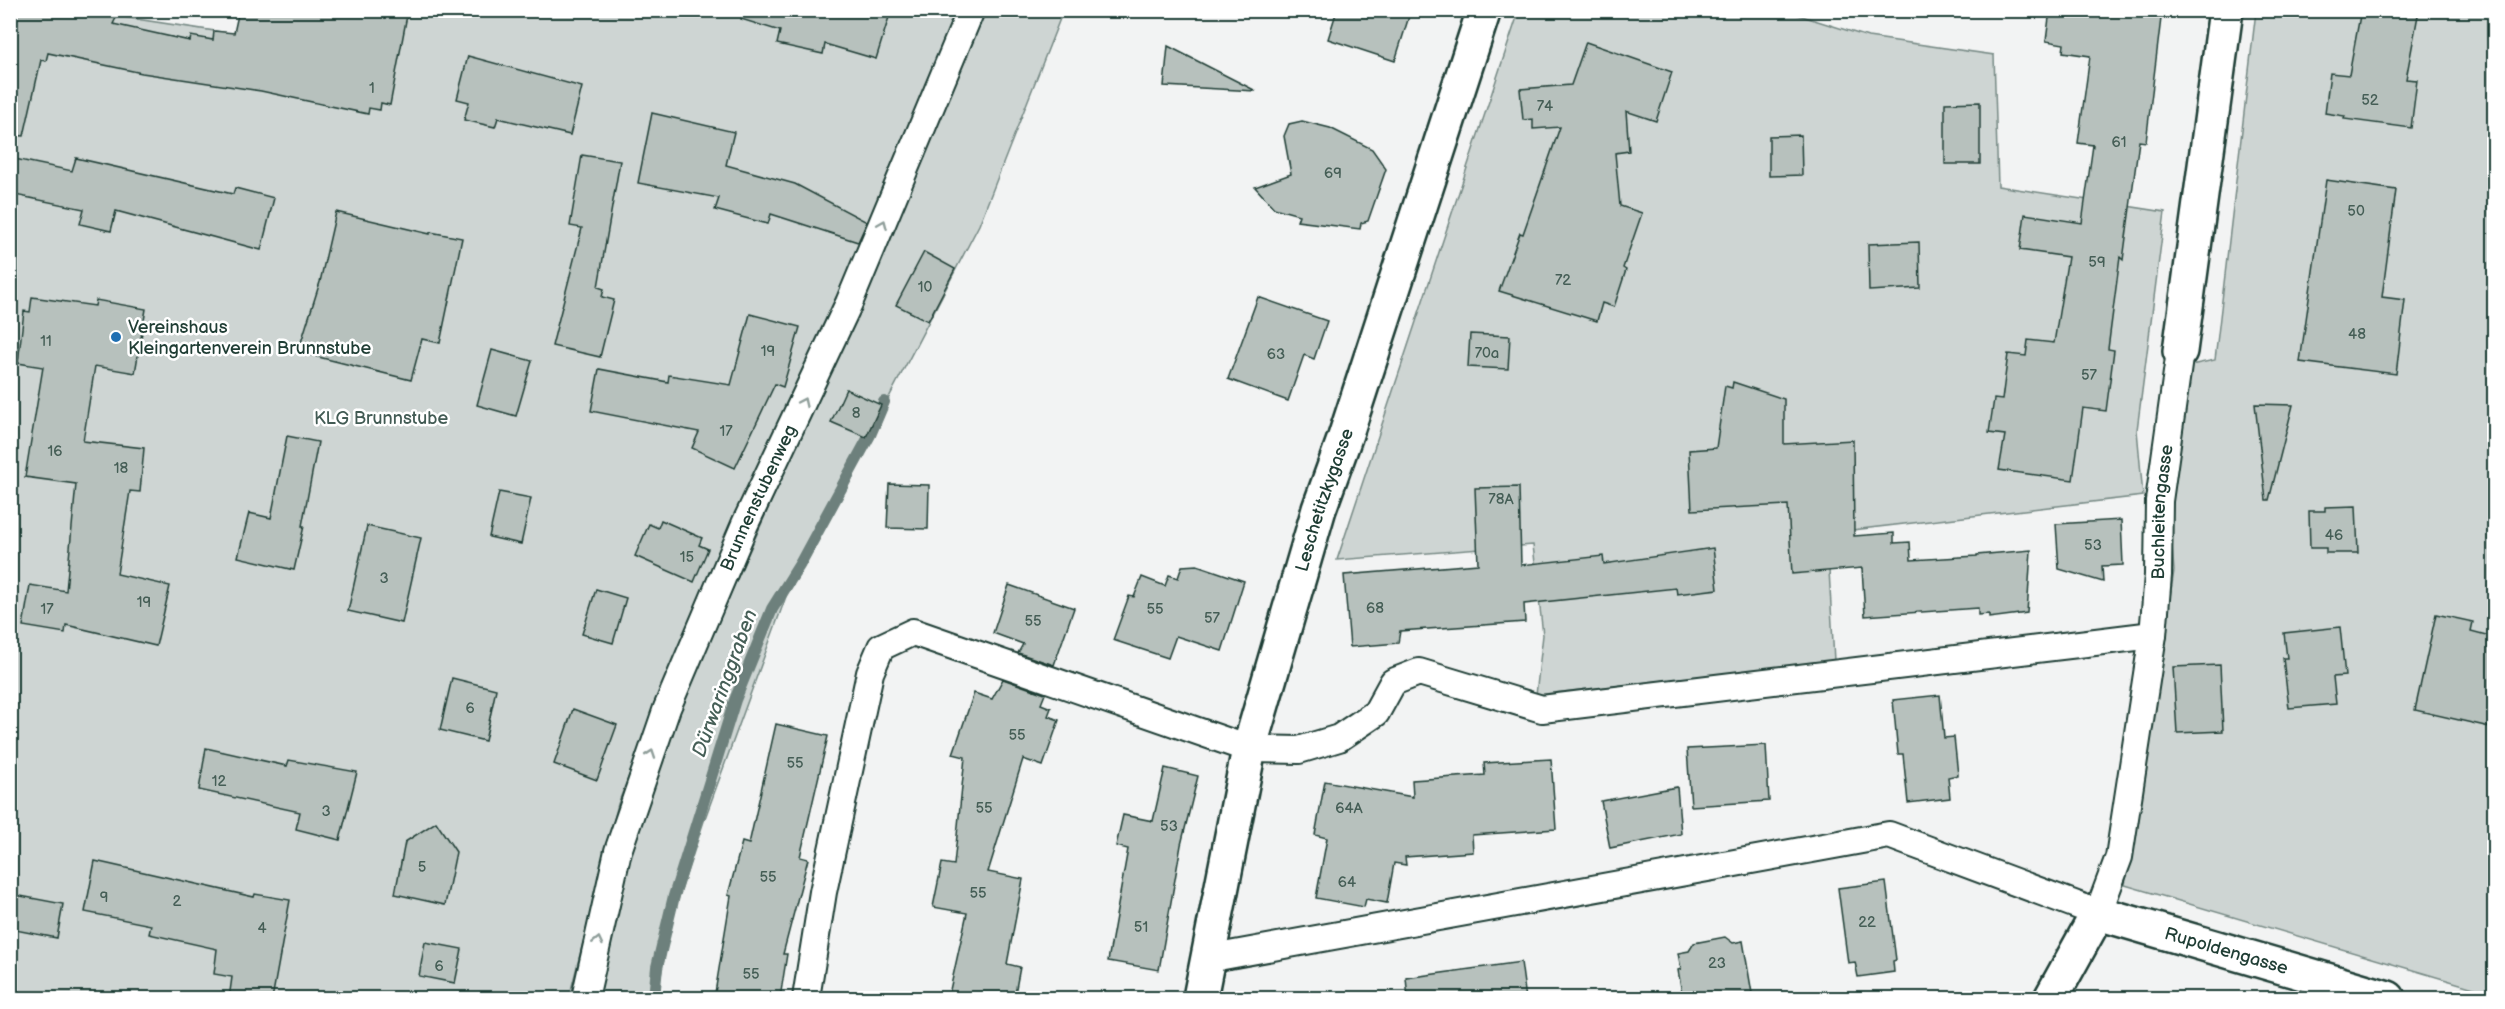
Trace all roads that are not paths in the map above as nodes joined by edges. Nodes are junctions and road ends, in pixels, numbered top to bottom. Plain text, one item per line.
1 (971, 10) edge
2 (1484, 10) edge
3 (2226, 10) edge
4 (2180, 351) joint
5 (2153, 635) junction
6 (1249, 749) junction
7 (2098, 913) junction
8 (1207, 959) junction
9 (585, 999) edge
10 (806, 999) edge
11 (1200, 999) edge
12 (2051, 999) edge
13 (2388, 999) edge

9 -> 1 lane, Brunnenstubenweg
2 - 6 street, Leschetitzkygasse
3 - 4 street, Buchleitengasse
4 - 5 lane, Buchleitengasse
5 - 6 lane
5 - 7 lane, Buchleitengasse
6 - 8 street, Leschetitzkygasse
6 - 10 lane
7 - 8 lane
7 - 12 street, Buchleitengasse
7 - 13 street, Rupoldengasse
8 - 11 street, Leschetitzkygasse

